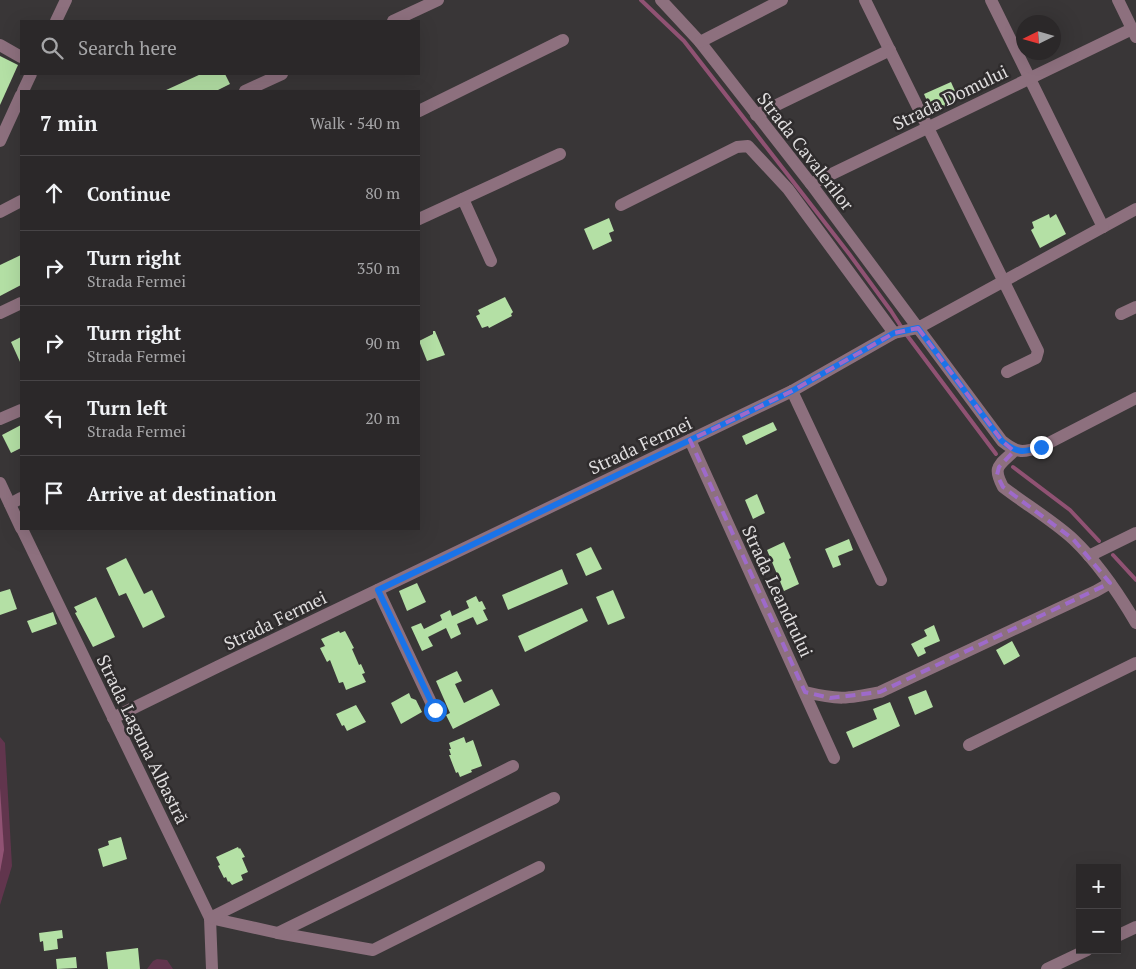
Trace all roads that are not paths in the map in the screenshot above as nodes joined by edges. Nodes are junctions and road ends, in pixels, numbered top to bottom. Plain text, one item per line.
1 (66, 0) edge
2 (438, 0) edge
3 (661, 0) edge
4 (782, 0) edge
5 (865, 0) edge
6 (991, 0) edge
7 (1118, 0) edge
8 (766, 4) edge
9 (56, 20) edge
10 (395, 20) edge
11 (1134, 33) edge
12 (563, 40) dead end
13 (700, 42) junction
14 (0, 45) edge
15 (890, 50) junction
16 (20, 56) edge
17 (31, 75) edge
18 (280, 75) edge
19 (1029, 78) junction
20 (23, 90) edge
21 (247, 90) edge
22 (20, 97) edge
23 (420, 111) edge
24 (756, 115) junction
25 (928, 127) junction
26 (0, 141) edge
27 (560, 154) dead end
28 (811, 184) junction
29 (463, 199) junction
30 (20, 202) edge
31 (620, 205) dead end
32 (1136, 210) edge
33 (0, 212) edge
34 (420, 218) edge
35 (1104, 227) junction
36 (491, 261) dead end
37 (1003, 282) junction
38 (20, 303) edge
39 (1136, 307) edge
40 (0, 313) edge
41 (1122, 314) dead end
42 (913, 328) junction
43 (894, 333) junction
44 (1007, 372) dead end
45 (792, 391) junction
46 (1136, 398) edge
47 (20, 410) edge
48 (0, 419) edge
49 (690, 440) junction
50 (1014, 451) junction
51 (0, 483) edge
52 (15, 501) edge
53 (20, 520) edge
54 (23, 530) edge
55 (1136, 533) edge
56 (1089, 556) junction
57 (881, 580) dead end
58 (1110, 583) junction
59 (378, 590) junction
60 (1135, 618) edge
61 (1136, 663) edge
62 (805, 692) junction
63 (435, 710) dead end
64 (113, 718) junction
65 (969, 745) dead end
66 (834, 758) dead end
67 (513, 766) dead end
68 (554, 798) dead end
69 (539, 867) dead end
70 (210, 918) junction
71 (1136, 927) edge
72 (278, 933) junction
73 (1121, 934) edge
74 (1079, 954) edge
75 (212, 969) edge
76 (1047, 969) edge

1 - 9 street
2 - 10 street
3 - 13 street, Strada Cavalerilor
4 - 8 street
5 - 15 street
6 - 19 street
7 - 11 street
8 - 13 street
11 - 19 street, Strada Domului
12 - 23 street
13 - 24 street, Strada Cavalerilor
14 - 16 street
15 - 24 street
15 - 25 street
17 - 20 street
18 - 21 street
19 - 25 street, Strada Domului
19 - 35 street
22 - 26 street
24 - 28 street, Strada Cavalerilor
25 - 28 street, Strada Domului
25 - 37 street
27 - 29 street
28 - 42 street, Strada Cavalerilor
29 - 34 street
29 - 36 street
30 - 33 street
31 - 43 street
32 - 35 street, Strada Fermei
35 - 37 street, Strada Fermei
37 - 42 street, Strada Fermei
37 - 44 street
38 - 40 street
39 - 41 street
42 - 43 street, Strada Fermei
42 - 50 street
43 - 45 street, Strada Fermei
45 - 49 street, Strada Fermei
45 - 57 street
46 - 50 street
47 - 48 street
49 - 59 street, Strada Fermei
49 - 62 street, Strada Leandrului
50 - 56 street
51 - 52 street, Strada Laguna Albastră
52 - 53 street, Strada Laguna Albastră
54 - 64 street, Strada Laguna Albastră
55 - 56 street
56 - 58 street
58 - 60 street
58 - 62 street
59 - 63 street
59 - 64 street, Strada Fermei
61 - 65 street
62 - 66 street, Strada Leandrului
64 - 70 street, Strada Laguna Albastră
67 - 70 street
68 - 72 street
69 - 72 street
70 - 72 street
70 - 75 street, Strada Laguna Albastră
71 - 73 street
74 - 76 street

